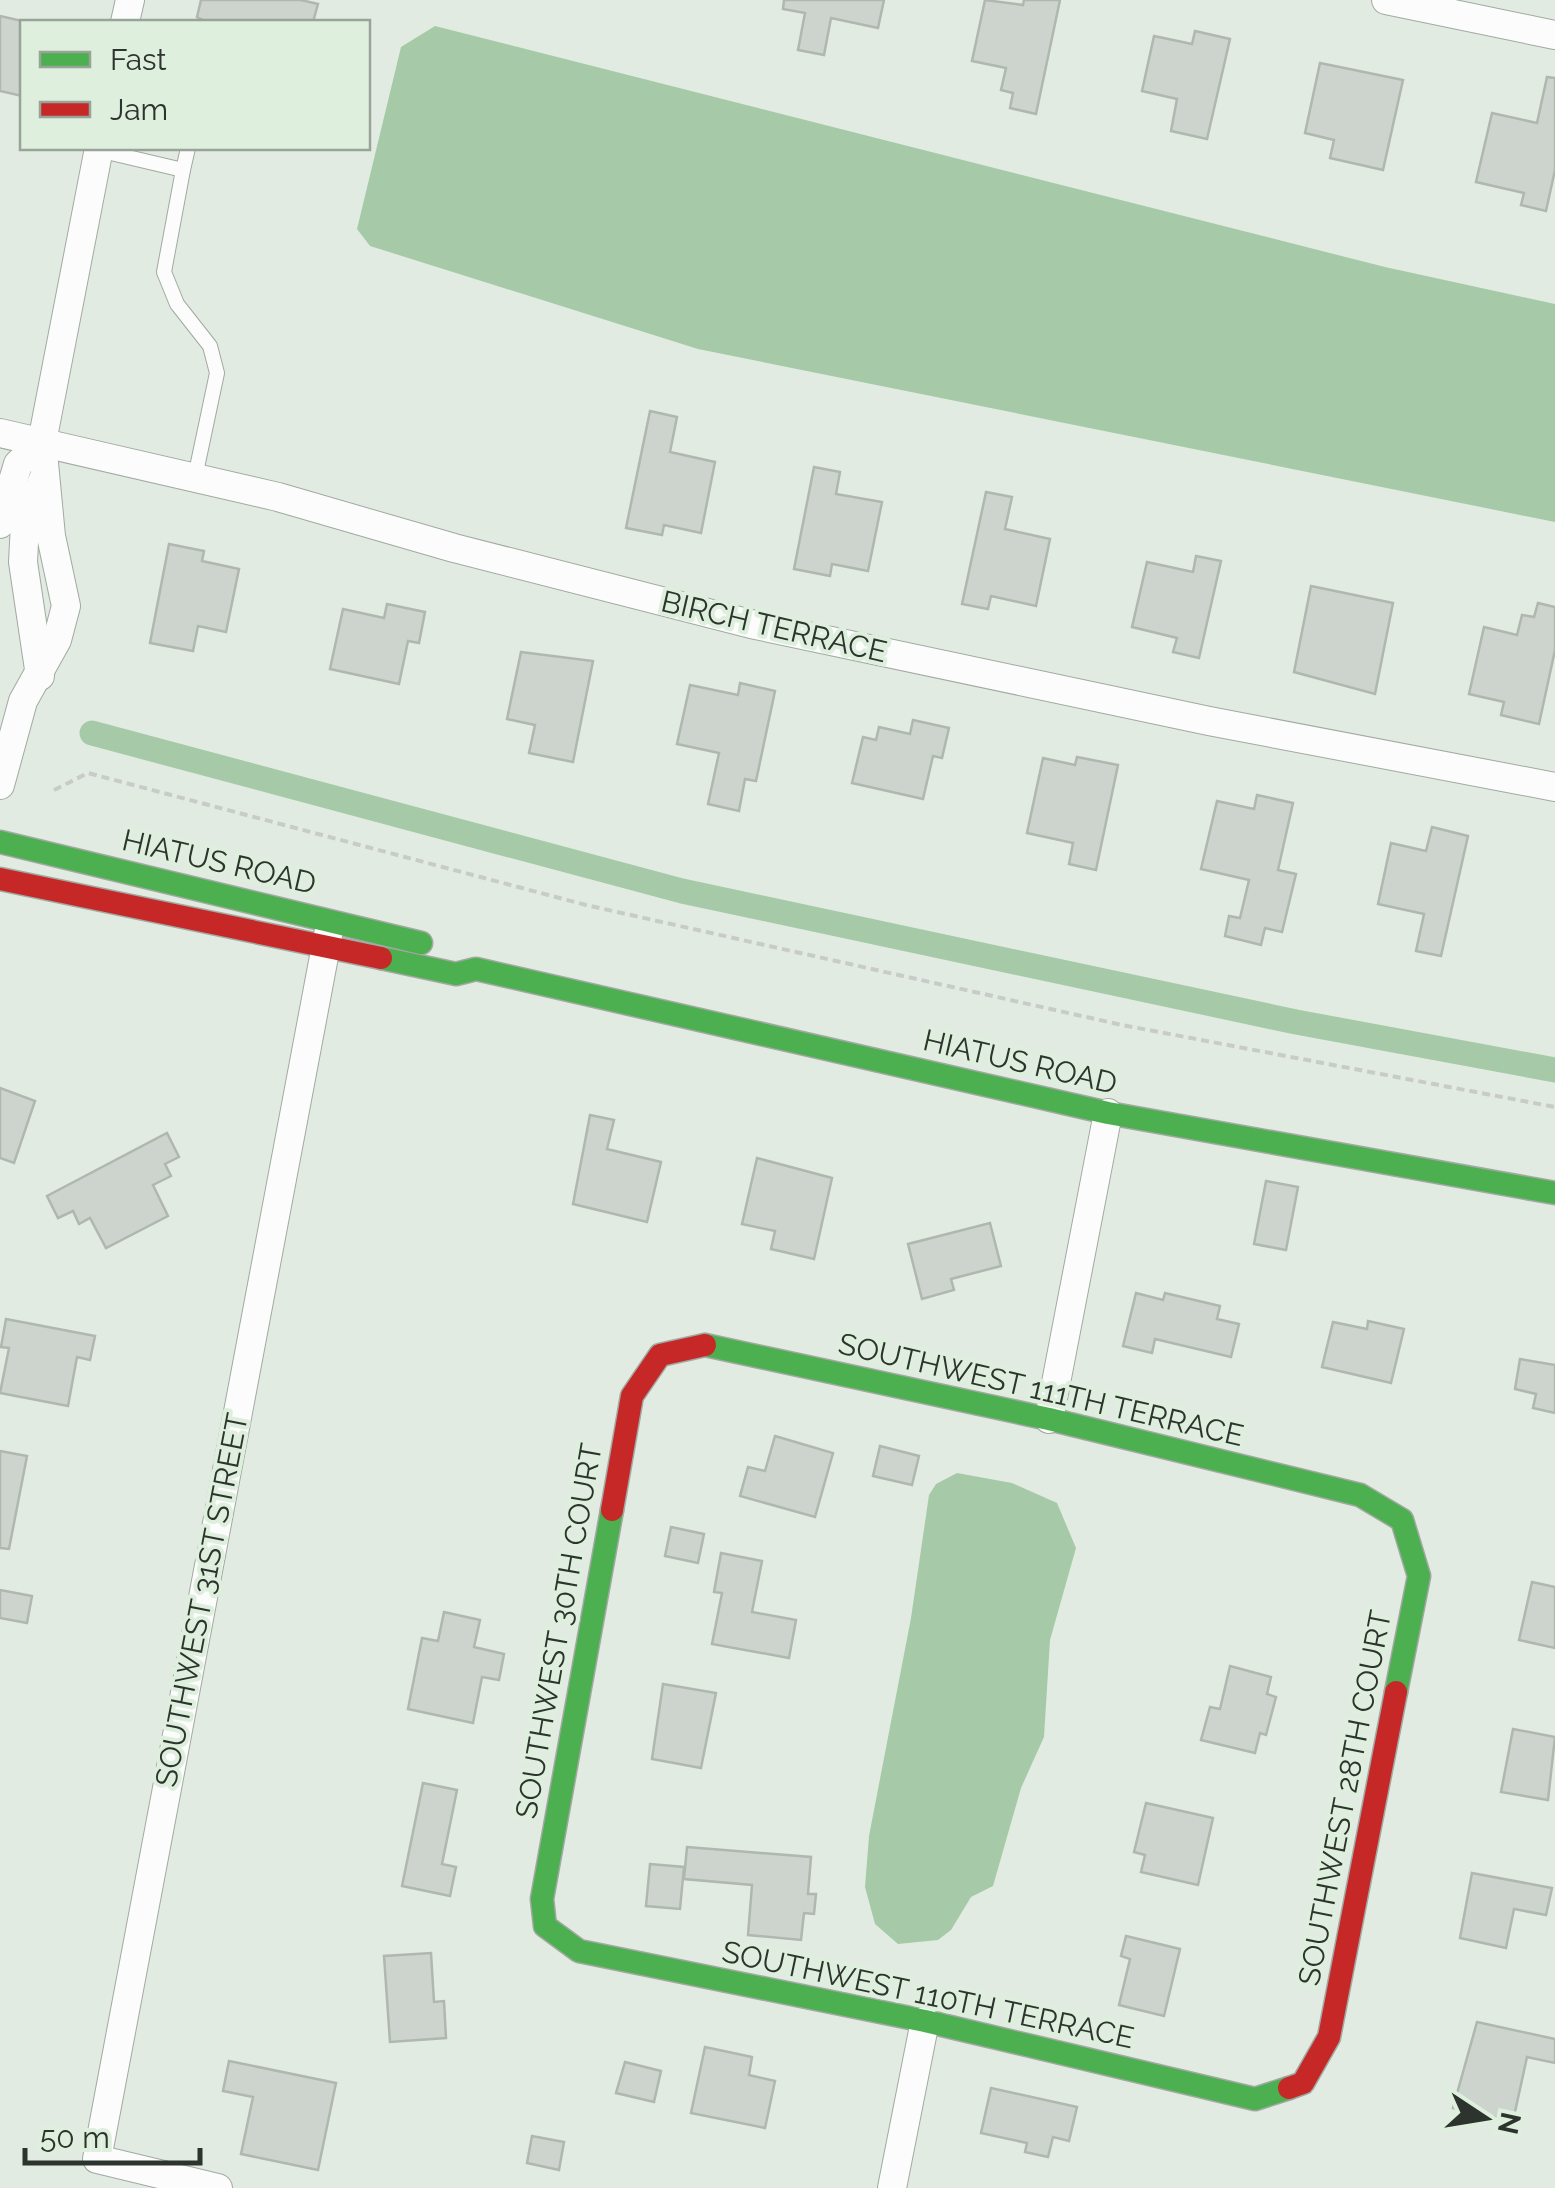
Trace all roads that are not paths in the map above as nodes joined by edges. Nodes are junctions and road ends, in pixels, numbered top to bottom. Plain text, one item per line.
1 (1386, 0) edge
2 (1555, 35) edge
3 (98, 150) edge
4 (102, 150) edge
5 (188, 150) edge
6 (183, 170) junction
7 (0, 433) edge
8 (42, 442) junction
9 (44, 476) junction
10 (194, 477) junction
11 (0, 524) edge
12 (12, 562) edge
13 (40, 676) junction
14 (0, 784) edge
15 (1555, 786) edge
16 (0, 842) edge
17 (0, 879) edge
18 (328, 933) junction
19 (1108, 1113) junction
20 (1555, 1194) edge
21 (660, 1356) joint
22 (1049, 1419) junction
23 (1402, 1520) joint
24 (545, 1926) joint
25 (925, 2021) junction
26 (1302, 2083) joint
27 (218, 2188) edge
28 (892, 2188) edge

1 - 2 street
3 - 8 street
4 - 6 lane
5 - 6 lane
6 - 10 lane
7 - 8 street, BIRCH TERRACE
8 - 9 street
8 - 10 street, BIRCH TERRACE
8 - 11 street
9 - 12 street
9 - 13 street
10 - 15 street, BIRCH TERRACE
12 - 13 street
13 - 14 street
16 - 18 street, HIATUS ROAD
17 - 18 street, HIATUS ROAD
18 - 19 street, HIATUS ROAD
18 - 27 street, SOUTHWEST 31ST STREET
19 - 20 street, HIATUS ROAD
19 - 22 street
21 - 22 street, SOUTHWEST 111TH TERRACE
21 - 24 street, SOUTHWEST 30TH COURT
22 - 23 street, SOUTHWEST 111TH TERRACE
23 - 26 street, SOUTHWEST 28TH COURT
24 - 25 street, SOUTHWEST 110TH TERRACE
25 - 26 street, SOUTHWEST 110TH TERRACE
25 - 28 street

